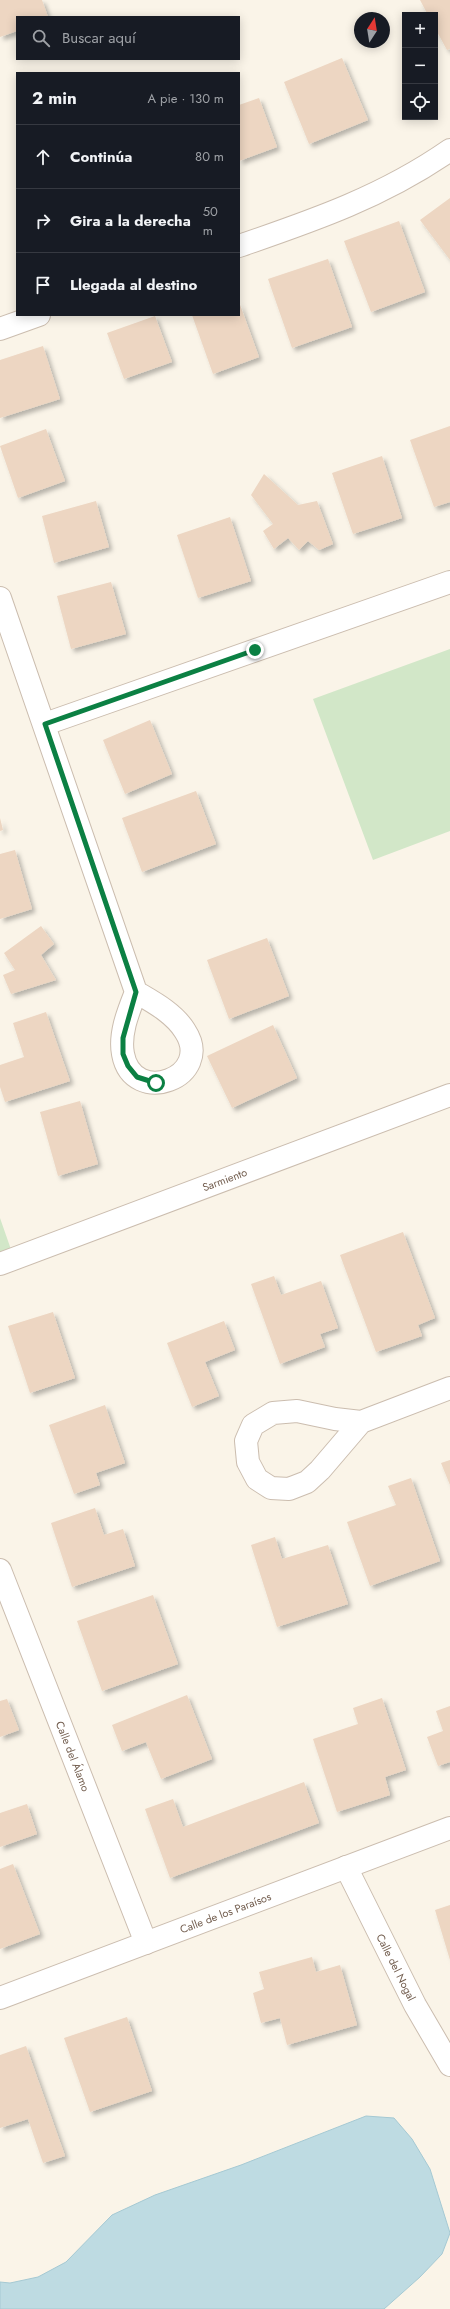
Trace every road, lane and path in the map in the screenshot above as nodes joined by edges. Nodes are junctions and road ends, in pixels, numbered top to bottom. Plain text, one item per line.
1 (450, 150) edge
2 (240, 246) edge
3 (36, 316) edge
4 (0, 329) edge
5 (450, 582) edge
6 (0, 598) edge
7 (45, 724) junction
8 (136, 992) dead end
9 (450, 1095) edge
10 (0, 1264) edge
11 (450, 1388) edge
12 (361, 1422) junction
13 (0, 1570) edge
14 (450, 1828) edge
15 (346, 1867) junction
16 (146, 1943) junction
17 (0, 1998) edge
18 (450, 2065) edge

1 - 2 street
3 - 4 street
5 - 7 street
6 - 7 street
7 - 8 street
9 - 10 street, Sarmiento
11 - 12 street
12 - 12 street
13 - 16 street, Calle del Álamo
14 - 15 street, Calle de los Paraísos
15 - 16 street, Calle de los Paraísos
15 - 18 street, Calle del Nogal
16 - 17 street, Calle de los Paraísos

